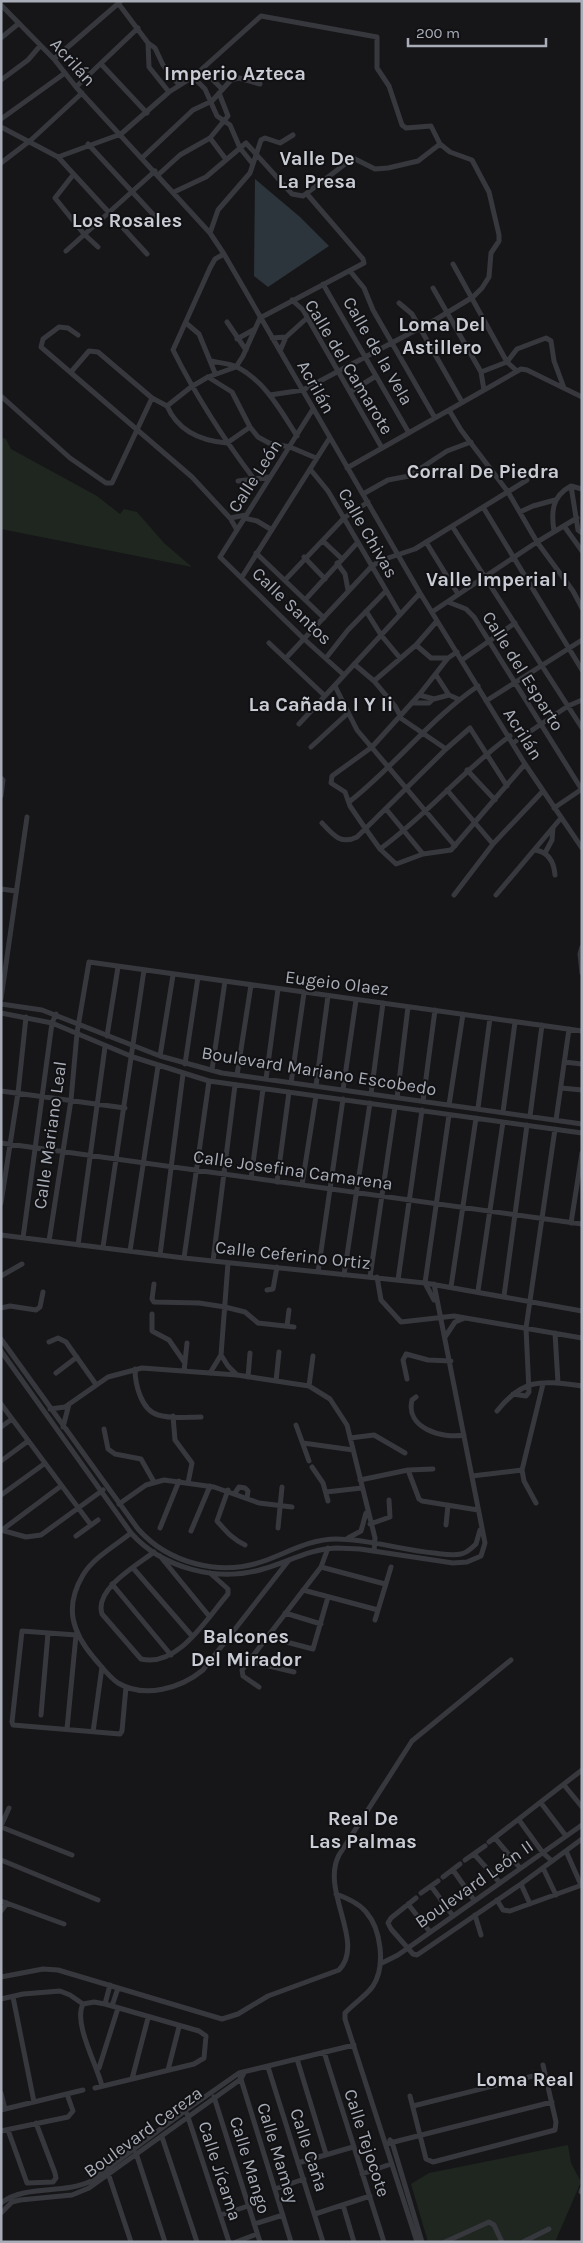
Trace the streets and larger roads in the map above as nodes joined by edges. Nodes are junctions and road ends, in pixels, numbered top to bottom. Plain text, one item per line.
1 (119, 2) edge
2 (1, 5) edge
3 (18, 24) junction
4 (138, 28) junction
5 (1, 38) edge
6 (148, 42) junction
7 (40, 46) junction
8 (158, 53) junction
9 (149, 56) junction
10 (54, 59) junction
11 (101, 64) junction
12 (164, 68) junction
13 (202, 69) junction
14 (65, 74) junction
15 (171, 76) junction
16 (194, 77) junction
17 (156, 78) junction
18 (1, 80) edge
19 (260, 84) dead end
20 (163, 85) junction
21 (179, 85) junction
22 (76, 87) junction
23 (221, 91) junction
24 (169, 92) junction
25 (82, 94) junction
26 (212, 102) junction
27 (147, 113) junction
28 (1, 119) edge
29 (224, 120) junction
30 (1, 126) edge
31 (121, 134) junction
32 (293, 135) dead end
33 (210, 138) junction
34 (31, 140) junction
35 (88, 144) junction
36 (440, 144) junction
37 (240, 148) junction
38 (257, 152) junction
39 (58, 157) junction
40 (143, 157) junction
41 (226, 158) junction
42 (1, 163) edge
43 (252, 163) junction
44 (156, 173) junction
45 (73, 175) junction
46 (174, 192) junction
47 (131, 193) junction
48 (307, 194) junction
49 (108, 213) junction
50 (161, 223) dead end
51 (210, 232) junction
52 (84, 234) junction
53 (98, 247) dead end
54 (66, 251) dead end
55 (147, 254) dead end
56 (224, 254) junction
57 (453, 264) dead end
58 (350, 271) junction
59 (323, 284) junction
60 (433, 288) dead end
61 (472, 297) junction
62 (292, 300) junction
63 (400, 303) dead end
64 (446, 313) junction
65 (260, 318) junction
66 (306, 318) junction
67 (226, 322) dead end
68 (186, 323) junction
69 (255, 329) junction
70 (419, 329) junction
71 (78, 336) dead end
72 (286, 337) junction
73 (272, 338) junction
74 (237, 339) junction
75 (392, 343) junction
76 (246, 350) junction
77 (280, 351) junction
78 (366, 356) junction
79 (211, 361) junction
80 (507, 362) junction
81 (236, 367) junction
82 (517, 371) junction
83 (71, 372) junction
84 (338, 372) junction
85 (480, 372) junction
86 (215, 373) junction
87 (376, 376) junction
88 (208, 377) junction
89 (191, 387) junction
90 (564, 389) junction
91 (303, 390) junction
92 (484, 390) junction
93 (350, 392) junction
94 (270, 395) junction
95 (1, 396) edge
96 (582, 397) edge
97 (152, 398) junction
98 (462, 402) junction
99 (167, 406) junction
100 (313, 410) junction
101 (449, 410) junction
102 (435, 418) junction
103 (250, 427) junction
104 (138, 430) junction
105 (409, 433) junction
106 (297, 436) junction
107 (329, 438) junction
108 (227, 442) junction
109 (471, 442) junction
110 (290, 447) junction
111 (382, 448) junction
112 (316, 458) junction
113 (347, 468) junction
114 (310, 469) junction
115 (269, 477) junction
116 (254, 479) junction
117 (527, 480) dead end
118 (238, 481) dead end
119 (571, 486) junction
120 (582, 489) edge
121 (508, 492) junction
122 (363, 494) junction
123 (555, 500) junction
124 (368, 502) junction
125 (482, 507) junction
126 (520, 512) junction
127 (245, 516) junction
128 (230, 518) junction
129 (344, 518) junction
130 (577, 518) junction
131 (452, 526) junction
132 (564, 526) junction
133 (237, 530) junction
134 (272, 530) junction
135 (554, 531) junction
136 (581, 533) edge
137 (323, 540) junction
138 (358, 542) junction
139 (426, 542) junction
140 (537, 542) junction
141 (582, 551) edge
142 (256, 553) junction
143 (398, 555) junction
144 (220, 557) joint
145 (304, 557) junction
146 (341, 558) junction
147 (513, 559) junction
148 (337, 563) junction
149 (372, 566) junction
150 (242, 577) junction
151 (485, 578) junction
152 (286, 579) junction
153 (325, 579) junction
154 (348, 590) junction
155 (386, 591) junction
156 (420, 593) junction
157 (458, 594) junction
158 (306, 600) junction
159 (448, 602) junction
160 (582, 608) edge
161 (366, 611) junction
162 (432, 612) junction
163 (400, 614) junction
164 (324, 618) junction
165 (437, 621) junction
166 (516, 623) junction
167 (381, 635) junction
168 (304, 640) junction
169 (582, 640) edge
170 (269, 643) dead end
171 (489, 643) junction
172 (416, 645) junction
173 (568, 649) junction
174 (457, 652) junction
175 (286, 658) junction
176 (326, 658) junction
177 (400, 658) junction
178 (448, 658) junction
179 (462, 660) junction
180 (354, 664) junction
181 (542, 666) junction
182 (582, 670) edge
183 (344, 675) junction
184 (436, 675) junction
185 (374, 681) junction
186 (515, 682) junction
187 (335, 686) junction
188 (478, 686) junction
189 (419, 695) junction
190 (449, 695) junction
191 (325, 696) junction
192 (434, 699) junction
193 (458, 700) junction
194 (582, 700) edge
195 (486, 701) junction
196 (412, 703) junction
197 (568, 706) junction
198 (348, 713) junction
199 (400, 717) junction
200 (300, 724) dead end
201 (540, 725) junction
202 (582, 728) edge
203 (422, 734) junction
204 (510, 736) junction
205 (513, 743) junction
206 (311, 747) dead end
207 (372, 747) junction
208 (446, 749) junction
209 (486, 753) junction
210 (525, 764) junction
211 (390, 767) junction
212 (467, 770) junction
213 (2, 779) edge
214 (506, 786) junction
215 (406, 788) junction
216 (447, 790) junction
217 (582, 790) edge
218 (543, 791) junction
219 (1, 796) edge
220 (495, 800) junction
221 (349, 802) junction
222 (554, 808) junction
223 (386, 809) junction
224 (426, 812) junction
225 (27, 817) dead end
226 (561, 818) junction
227 (322, 823) dead end
228 (474, 824) junction
229 (365, 828) junction
230 (553, 828) junction
231 (404, 831) junction
232 (493, 844) junction
233 (455, 846) junction
234 (582, 848) edge
235 (380, 849) junction
236 (535, 850) junction
237 (423, 854) junction
238 (545, 854) junction
239 (556, 875) dead end
240 (1, 889) edge
241 (16, 891) junction
242 (454, 895) dead end
243 (496, 895) dead end
244 (582, 947) edge
245 (118, 967) junction
246 (144, 970) junction
247 (582, 973) edge
248 (173, 975) junction
249 (198, 977) junction
250 (226, 981) junction
251 (251, 985) junction
252 (278, 990) junction
253 (304, 993) junction
254 (328, 996) junction
255 (1, 999) edge
256 (356, 1000) junction
257 (383, 1003) junction
258 (1, 1004) edge
259 (408, 1007) junction
260 (435, 1010) junction
261 (1, 1014) edge
262 (56, 1014) junction
263 (463, 1014) junction
264 (26, 1017) junction
265 (490, 1018) junction
266 (515, 1022) junction
267 (79, 1023) junction
268 (52, 1024) junction
269 (542, 1025) junction
270 (569, 1029) junction
271 (582, 1031) edge
272 (77, 1033) junction
273 (107, 1036) junction
274 (105, 1047) junction
275 (134, 1047) junction
276 (160, 1056) junction
277 (132, 1057) junction
278 (564, 1062) junction
279 (185, 1064) junction
280 (582, 1064) edge
281 (158, 1066) junction
282 (212, 1070) junction
283 (183, 1074) junction
284 (237, 1075) junction
285 (266, 1079) junction
286 (209, 1081) junction
287 (291, 1083) junction
288 (235, 1085) junction
289 (316, 1086) junction
290 (263, 1088) junction
291 (561, 1088) junction
292 (343, 1090) junction
293 (582, 1090) edge
294 (1, 1091) edge
295 (290, 1092) junction
296 (18, 1093) junction
297 (371, 1094) junction
298 (43, 1096) junction
299 (316, 1096) junction
300 (397, 1098) junction
301 (343, 1099) junction
302 (70, 1100) junction
303 (423, 1101) junction
304 (370, 1103) junction
305 (97, 1104) junction
306 (449, 1104) junction
307 (395, 1107) junction
308 (470, 1107) junction
309 (125, 1108) junction
310 (478, 1108) junction
311 (422, 1110) junction
312 (503, 1112) junction
313 (449, 1114) junction
314 (530, 1116) junction
315 (469, 1117) junction
316 (476, 1118) junction
317 (556, 1120) junction
318 (503, 1122) junction
319 (582, 1124) edge
320 (527, 1125) junction
321 (555, 1129) junction
322 (582, 1133) edge
323 (1, 1143) edge
324 (9, 1144) junction
325 (36, 1148) junction
326 (62, 1152) junction
327 (582, 1153) edge
328 (90, 1156) junction
329 (117, 1160) junction
330 (145, 1163) junction
331 (171, 1167) junction
332 (197, 1170) junction
333 (225, 1174) junction
334 (251, 1178) junction
335 (277, 1182) junction
336 (302, 1185) junction
337 (329, 1189) junction
338 (356, 1192) junction
339 (383, 1196) junction
340 (409, 1200) junction
341 (1, 1203) edge
342 (437, 1204) junction
343 (464, 1208) junction
344 (490, 1212) junction
345 (514, 1216) junction
346 (542, 1219) junction
347 (571, 1223) junction
348 (582, 1224) edge
349 (1, 1234) edge
350 (23, 1238) junction
351 (49, 1241) junction
352 (78, 1245) junction
353 (103, 1247) junction
354 (130, 1251) junction
355 (160, 1255) junction
356 (184, 1258) junction
357 (213, 1261) junction
358 (228, 1263) junction
359 (22, 1264) dead end
360 (277, 1267) junction
361 (318, 1272) junction
362 (344, 1275) junction
363 (1, 1276) edge
364 (370, 1277) junction
365 (377, 1277) junction
366 (398, 1280) junction
367 (425, 1283) junction
368 (154, 1284) dead end
369 (434, 1284) junction
370 (451, 1287) junction
371 (266, 1290) dead end
372 (478, 1291) junction
373 (43, 1292) dead end
374 (504, 1296) junction
375 (531, 1301) junction
376 (436, 1304) junction
377 (225, 1307) junction
378 (1, 1308) edge
379 (288, 1310) dead end
380 (582, 1311) edge
381 (152, 1314) dead end
382 (440, 1316) junction
383 (468, 1318) junction
384 (287, 1326) junction
385 (294, 1327) dead end
386 (526, 1328) junction
387 (555, 1333) junction
388 (445, 1337) junction
389 (582, 1338) edge
390 (1, 1339) edge
391 (49, 1342) dead end
392 (187, 1342) dead end
393 (10, 1351) junction
394 (280, 1352) dead end
395 (3, 1353) edge
396 (250, 1353) dead end
397 (221, 1355) junction
398 (313, 1356) dead end
399 (77, 1357) junction
400 (450, 1361) junction
401 (185, 1362) junction
402 (135, 1369) junction
403 (184, 1371) junction
404 (56, 1373) dead end
405 (210, 1373) junction
406 (237, 1375) junction
407 (248, 1377) junction
408 (407, 1379) dead end
409 (276, 1381) junction
410 (96, 1383) junction
411 (529, 1383) junction
412 (558, 1383) junction
413 (543, 1384) junction
414 (309, 1386) junction
415 (582, 1386) edge
416 (514, 1394) junction
417 (416, 1397) dead end
418 (1, 1404) edge
419 (69, 1404) junction
420 (50, 1409) junction
421 (497, 1411) dead end
422 (173, 1416) junction
423 (201, 1418) dead end
424 (12, 1419) junction
425 (296, 1425) dead end
426 (1, 1427) edge
427 (63, 1427) junction
428 (104, 1430) dead end
429 (464, 1435) junction
430 (350, 1438) junction
431 (28, 1441) junction
432 (304, 1443) junction
433 (353, 1450) junction
434 (405, 1453) dead end
435 (308, 1460) dead end
436 (1, 1461) edge
437 (44, 1464) junction
438 (312, 1467) dead end
439 (433, 1469) dead end
440 (408, 1470) junction
441 (522, 1470) junction
442 (472, 1476) junction
443 (360, 1480) junction
444 (179, 1481) junction
445 (154, 1482) junction
446 (188, 1483) junction
447 (61, 1486) junction
448 (210, 1486) junction
449 (282, 1487) dead end
450 (362, 1488) junction
451 (104, 1489) junction
452 (228, 1490) junction
453 (326, 1492) junction
454 (234, 1493) junction
455 (1, 1495) edge
456 (247, 1498) junction
457 (389, 1500) dead end
458 (328, 1501) dead end
459 (536, 1503) dead end
460 (119, 1504) junction
461 (448, 1505) junction
462 (280, 1506) junction
463 (292, 1507) dead end
464 (366, 1508) junction
465 (78, 1509) junction
466 (478, 1510) junction
467 (98, 1520) dead end
468 (370, 1524) junction
469 (481, 1524) junction
470 (446, 1525) dead end
471 (91, 1526) junction
472 (160, 1528) dead end
473 (278, 1528) dead end
474 (1, 1530) edge
475 (191, 1531) dead end
476 (132, 1533) junction
477 (76, 1536) dead end
478 (345, 1539) junction
479 (375, 1543) junction
480 (245, 1545) dead end
481 (328, 1548) junction
482 (473, 1548) junction
483 (374, 1551) junction
484 (154, 1552) junction
485 (160, 1556) junction
486 (476, 1559) junction
487 (289, 1560) junction
488 (391, 1566) dead end
489 (321, 1567) junction
490 (133, 1568) junction
491 (210, 1573) junction
492 (112, 1584) junction
493 (385, 1584) junction
494 (303, 1590) junction
495 (328, 1597) junction
496 (378, 1610) junction
497 (285, 1613) junction
498 (209, 1616) junction
499 (375, 1620) dead end
500 (321, 1624) junction
501 (48, 1633) junction
502 (76, 1635) junction
503 (192, 1636) junction
504 (267, 1637) junction
505 (171, 1655) junction
506 (511, 1660) dead end
507 (248, 1662) junction
508 (102, 1667) junction
509 (294, 1672) dead end
510 (126, 1687) junction
511 (259, 1687) dead end
512 (41, 1715) dead end
513 (67, 1729) junction
514 (93, 1732) junction
515 (582, 1770) edge
516 (564, 1785) junction
517 (541, 1803) junction
518 (582, 1807) edge
519 (9, 1808) dead end
520 (519, 1820) junction
521 (582, 1825) edge
522 (1, 1826) edge
523 (566, 1836) junction
524 (495, 1838) junction
525 (582, 1839) edge
526 (566, 1850) junction
527 (543, 1853) junction
528 (474, 1854) junction
529 (72, 1855) dead end
530 (1, 1860) edge
531 (465, 1860) dead end
532 (552, 1861) junction
533 (460, 1864) dead end
534 (520, 1868) junction
535 (543, 1868) junction
536 (453, 1870) junction
537 (500, 1883) junction
538 (521, 1884) junction
539 (581, 1885) edge
540 (430, 1886) junction
541 (421, 1893) dead end
542 (336, 1894) junction
543 (556, 1895) junction
544 (416, 1898) dead end
545 (98, 1900) dead end
546 (474, 1900) junction
547 (497, 1900) junction
548 (4, 1902) edge
549 (408, 1904) junction
550 (530, 1904) junction
551 (1, 1912) edge
552 (475, 1915) junction
553 (453, 1916) junction
554 (64, 1924) dead end
555 (430, 1932) junction
556 (481, 1935) dead end
557 (408, 1948) junction
558 (380, 1964) junction
559 (1, 1977) edge
560 (110, 1985) junction
561 (118, 1988) junction
562 (13, 1996) junction
563 (1, 1999) edge
564 (83, 2004) junction
565 (105, 2004) junction
566 (112, 2006) junction
567 (118, 2008) junction
568 (148, 2018) junction
569 (179, 2027) junction
570 (354, 2046) junction
571 (324, 2052) junction
572 (297, 2059) junction
573 (544, 2065) dead end
574 (268, 2067) junction
575 (98, 2069) junction
576 (168, 2070) junction
577 (545, 2073) junction
578 (241, 2075) junction
579 (132, 2079) junction
580 (102, 2086) junction
581 (94, 2088) dead end
582 (83, 2090) dead end
583 (1, 2093) edge
584 (67, 2094) junction
585 (410, 2096) dead end
586 (214, 2097) junction
587 (34, 2102) junction
588 (552, 2102) junction
589 (413, 2106) junction
590 (3, 2109) edge
591 (186, 2110) junction
592 (187, 2116) junction
593 (36, 2123) junction
594 (8, 2130) junction
595 (1, 2131) edge
596 (383, 2135) junction
597 (420, 2135) junction
598 (162, 2137) junction
599 (392, 2142) junction
600 (386, 2144) junction
601 (354, 2147) junction
602 (135, 2148) junction
603 (137, 2154) junction
604 (326, 2154) junction
605 (298, 2163) junction
606 (391, 2164) junction
607 (108, 2173) junction
608 (362, 2174) junction
609 (304, 2179) junction
610 (275, 2189) junction
611 (370, 2196) junction
612 (1, 2203) edge
613 (343, 2204) junction
614 (248, 2206) junction
615 (1, 2212) edge
616 (315, 2214) junction
617 (221, 2215) junction
618 (283, 2215) junction
619 (254, 2224) junction
620 (549, 2229) dead end
621 (257, 2234) junction
622 (131, 2242) edge
623 (165, 2242) edge
624 (197, 2242) edge
625 (229, 2242) edge
626 (236, 2242) edge
627 (260, 2242) edge
628 (291, 2242) edge
629 (323, 2242) edge
630 (354, 2242) edge
631 (384, 2242) edge
632 (417, 2242) edge
633 (422, 2242) edge
634 (445, 2242) edge
635 (502, 2242) edge
636 (524, 2242) edge

1 - 4 street
1 - 10 street
2 - 3 street, Acrilán
3 - 5 street
3 - 7 street, Acrilán
4 - 6 street
4 - 11 street
6 - 8 street
6 - 9 street
7 - 10 street, Acrilán
7 - 18 street
8 - 9 street
8 - 12 street
9 - 17 street
10 - 14 street, Acrilán
11 - 22 street
11 - 27 street
12 - 15 street
12 - 17 street
13 - 16 street
13 - 23 street
13 - 36 street
14 - 22 street, Acrilán
14 - 28 street
15 - 20 street
15 - 21 street
16 - 21 street
16 - 26 street
17 - 20 street
19 - 23 street
20 - 24 street
21 - 24 street
22 - 25 street, Acrilán
23 - 26 street
23 - 29 street
24 - 27 street
25 - 31 street, Acrilán
25 - 34 street
26 - 29 street
26 - 40 street
27 - 31 street
29 - 33 street
29 - 37 street
30 - 34 street
31 - 35 street
31 - 40 street, Acrilán
32 - 38 street
33 - 41 street
33 - 44 street
34 - 39 street
34 - 42 street
35 - 39 street
35 - 47 street
36 - 48 street
36 - 61 street
37 - 38 street
37 - 41 street
37 - 43 street
38 - 43 street
38 - 48 street
39 - 45 street
40 - 44 street, Acrilán
41 - 46 street
43 - 51 street
44 - 46 street, Acrilán
44 - 47 street
45 - 49 street
45 - 52 street
46 - 51 street, Acrilán
47 - 49 street
47 - 50 street
48 - 58 street
49 - 52 street
49 - 55 street
51 - 56 street, Acrilán
52 - 53 street
52 - 54 street
56 - 65 street, Acrilán
56 - 68 street
57 - 61 street
58 - 59 street
58 - 75 street
59 - 62 street
59 - 78 street, Calle de la Vela
60 - 64 street
61 - 64 street
61 - 80 street
62 - 65 street
62 - 66 street, Calle del Camarote
63 - 70 street
64 - 70 street
64 - 85 street
65 - 69 street
65 - 73 street, Acrilán
66 - 72 street
66 - 84 street, Calle del Camarote
67 - 74 street
68 - 79 street
68 - 89 street
69 - 74 street
69 - 76 street
70 - 75 street
70 - 98 street
71 - 83 street
72 - 73 street
72 - 77 street
73 - 77 street, Acrilán
74 - 76 street
75 - 78 street
75 - 102 street
76 - 81 street
77 - 91 street, Acrilán
78 - 84 street
78 - 87 street, Calle de la Vela
79 - 81 street
79 - 86 street
80 - 82 street
80 - 85 street
80 - 90 street
81 - 86 street
81 - 94 street
82 - 90 street
82 - 92 street
83 - 97 street
83 - 104 street
84 - 91 street
84 - 93 street, Calle del Camarote
85 - 92 street
86 - 88 street
87 - 93 street
87 - 105 street, Calle de la Vela
88 - 89 street
88 - 103 street
89 - 99 street
89 - 108 street
90 - 96 street
91 - 94 street
91 - 100 street, Acrilán
92 - 98 street
93 - 111 street, Calle del Camarote
94 - 106 street
95 - 104 street
97 - 99 street
97 - 104 street
98 - 101 street
99 - 108 street
100 - 106 street, Calle León
100 - 107 street, Acrilán
101 - 102 street
101 - 109 street
102 - 105 street
103 - 108 street
103 - 110 street
104 - 128 street
105 - 111 street
106 - 110 street, Calle León
107 - 112 street
107 - 113 street, Acrilán
108 - 116 street
109 - 121 street
109 - 122 street
110 - 112 street
110 - 115 street, Calle León
111 - 113 street
112 - 114 street
113 - 122 street, Acrilán
114 - 129 street, Calle Chivas
114 - 134 street
115 - 116 street
115 - 127 street, Calle León
116 - 118 street
117 - 121 street
119 - 120 street
119 - 123 street
119 - 130 street
121 - 125 street
121 - 126 street
122 - 124 street, Acrilán
123 - 126 street
123 - 135 street
124 - 129 street
124 - 143 street, Acrilán
125 - 131 street
125 - 147 street
126 - 140 street
127 - 128 street
127 - 133 street, Calle León
127 - 134 street
128 - 133 street
129 - 137 street
129 - 138 street, Calle Chivas
130 - 132 street
130 - 136 street
131 - 139 street
131 - 151 street
132 - 135 street
132 - 141 street
133 - 144 street, Calle León
134 - 142 street
135 - 140 street
137 - 145 street
137 - 146 street
138 - 146 street
138 - 149 street, Calle Chivas
139 - 143 street
139 - 157 street
140 - 147 street
140 - 160 street
142 - 150 street
142 - 152 street
143 - 149 street
143 - 156 street, Acrilán
144 - 150 street, Calle Santos
145 - 152 street
145 - 153 street
146 - 148 street
147 - 151 street
147 - 173 street
148 - 153 street
148 - 154 street
149 - 154 street
149 - 155 street, Calle Chivas
150 - 168 street, Calle Santos
151 - 157 street
151 - 166 street
152 - 158 street
153 - 158 street
154 - 164 street
155 - 161 street
155 - 163 street, Calle Chivas
156 - 162 street, Acrilán
156 - 163 street
157 - 159 street
158 - 164 street
159 - 162 street
159 - 171 street, Calle del Esparto
161 - 167 street
161 - 176 street
162 - 165 street, Acrilán
163 - 167 street
164 - 168 street
165 - 172 street
165 - 174 street, Acrilán
166 - 171 street
166 - 181 street
167 - 177 street
167 - 180 street
168 - 175 street
168 - 176 street, Calle Santos
169 - 173 street
170 - 175 street
171 - 179 street
171 - 186 street, Calle del Esparto
172 - 177 street
172 - 178 street
173 - 181 street
173 - 182 street
174 - 178 street
174 - 179 street, Acrilán
175 - 191 street
176 - 183 street, Calle Santos
177 - 185 street
178 - 184 street
179 - 188 street, Acrilán
180 - 183 street
180 - 185 street
181 - 186 street
181 - 197 street
183 - 187 street
184 - 189 street
184 - 190 street
185 - 199 street
186 - 195 street
186 - 201 street, Calle del Esparto
187 - 191 street
187 - 198 street
188 - 193 street
188 - 195 street, Acrilán
189 - 192 street
189 - 196 street
190 - 192 street
190 - 193 street
191 - 200 street
192 - 196 street
193 - 203 street
194 - 197 street
195 - 204 street, Acrilán
196 - 199 street
197 - 201 street
197 - 202 street
198 - 206 street
198 - 207 street
199 - 203 street
199 - 207 street
201 - 205 street
201 - 217 street, Calle del Esparto
203 - 208 street
203 - 211 street
204 - 205 street, Acrilán
204 - 209 street
205 - 210 street, Acrilán
207 - 211 street
207 - 221 street
208 - 209 street
208 - 215 street
209 - 212 street
209 - 214 street
210 - 214 street
210 - 218 street, Acrilán
211 - 215 street
211 - 221 street
212 - 216 street
212 - 220 street
213 - 219 street
214 - 220 street
215 - 223 street
215 - 224 street
216 - 224 street
216 - 228 street
217 - 222 street
218 - 222 street, Acrilán
218 - 232 street
220 - 228 street
221 - 229 street
222 - 226 street, Acrilán
223 - 229 street
223 - 231 street
224 - 231 street
224 - 233 street
225 - 241 street
226 - 230 street
226 - 234 street, Acrilán
227 - 229 street
228 - 232 street
228 - 233 street
229 - 235 street
230 - 236 street
230 - 238 street
231 - 235 street
231 - 237 street
232 - 242 street
233 - 237 street
235 - 237 street
236 - 238 street
236 - 243 street
238 - 239 street
240 - 241 street
241 - 255 street
244 - 247 street
245 - 246 street, Eugeio Olaez
245 - 267 street, Eugeio Olaez
245 - 273 street
246 - 248 street, Eugeio Olaez
246 - 275 street
248 - 249 street, Eugeio Olaez
248 - 276 street
249 - 250 street, Eugeio Olaez
249 - 279 street
250 - 251 street, Eugeio Olaez
250 - 282 street
251 - 252 street, Eugeio Olaez
251 - 284 street
252 - 253 street, Eugeio Olaez
252 - 285 street
253 - 254 street, Eugeio Olaez
253 - 287 street
254 - 256 street, Eugeio Olaez
254 - 289 street
256 - 257 street, Eugeio Olaez
256 - 292 street
257 - 259 street, Eugeio Olaez
257 - 297 street
258 - 262 street, Boulevard Mariano Escobedo
259 - 260 street, Eugeio Olaez
259 - 300 street
260 - 263 street, Eugeio Olaez
260 - 303 street
261 - 264 street, Boulevard Mariano Escobedo
262 - 267 street, Boulevard Mariano Escobedo
262 - 268 street
263 - 265 street, Eugeio Olaez
263 - 306 street
264 - 268 street, Boulevard Mariano Escobedo
264 - 296 street
265 - 266 street, Eugeio Olaez
265 - 310 street
266 - 269 street, Eugeio Olaez
266 - 312 street
267 - 272 street, Calle Mariano Leal
267 - 273 street, Boulevard Mariano Escobedo
268 - 272 street, Boulevard Mariano Escobedo
268 - 298 street
269 - 270 street, Eugeio Olaez
269 - 314 street
270 - 271 street, Eugeio Olaez
270 - 278 street
272 - 274 street, Boulevard Mariano Escobedo
272 - 302 street, Calle Mariano Leal
273 - 275 street, Boulevard Mariano Escobedo
274 - 277 street, Boulevard Mariano Escobedo
274 - 305 street
275 - 276 street, Boulevard Mariano Escobedo
275 - 277 street
276 - 279 street, Boulevard Mariano Escobedo
277 - 281 street, Boulevard Mariano Escobedo
277 - 309 street
278 - 280 street
278 - 291 street
279 - 282 street, Boulevard Mariano Escobedo
281 - 283 street, Boulevard Mariano Escobedo
281 - 330 street
282 - 284 street, Boulevard Mariano Escobedo
283 - 286 street, Boulevard Mariano Escobedo
283 - 331 street
284 - 285 street, Boulevard Mariano Escobedo
285 - 287 street, Boulevard Mariano Escobedo
286 - 288 street, Boulevard Mariano Escobedo
286 - 332 street
287 - 289 street, Boulevard Mariano Escobedo
288 - 290 street, Boulevard Mariano Escobedo
288 - 333 street
289 - 292 street, Boulevard Mariano Escobedo
290 - 295 street, Boulevard Mariano Escobedo
290 - 334 street
291 - 293 street
291 - 317 street
292 - 297 street, Boulevard Mariano Escobedo
294 - 296 street
295 - 299 street, Boulevard Mariano Escobedo
295 - 335 street
296 - 298 street
296 - 324 street
297 - 300 street, Boulevard Mariano Escobedo
298 - 302 street
298 - 325 street
299 - 301 street, Boulevard Mariano Escobedo
299 - 336 street
300 - 303 street, Boulevard Mariano Escobedo
301 - 304 street, Boulevard Mariano Escobedo
301 - 337 street
302 - 305 street
302 - 326 street, Calle Mariano Leal
303 - 306 street, Boulevard Mariano Escobedo
304 - 307 street, Boulevard Mariano Escobedo
304 - 338 street
305 - 309 street
305 - 328 street
306 - 308 street, Boulevard Mariano Escobedo
307 - 311 street, Boulevard Mariano Escobedo
307 - 339 street
308 - 310 street, Boulevard Mariano Escobedo
308 - 315 street
309 - 329 street
310 - 312 street, Boulevard Mariano Escobedo
311 - 313 street, Boulevard Mariano Escobedo
311 - 340 street
312 - 314 street, Boulevard Mariano Escobedo
313 - 315 street, Boulevard Mariano Escobedo
313 - 342 street
314 - 317 street, Boulevard Mariano Escobedo
315 - 316 street, Boulevard Mariano Escobedo
316 - 318 street, Boulevard Mariano Escobedo
316 - 343 street
317 - 319 street, Boulevard Mariano Escobedo
318 - 320 street, Boulevard Mariano Escobedo
318 - 344 street
320 - 321 street, Boulevard Mariano Escobedo
320 - 345 street
321 - 322 street, Boulevard Mariano Escobedo
321 - 346 street
323 - 324 street, Calle Josefina Camarena
324 - 325 street, Calle Josefina Camarena
324 - 341 street
325 - 326 street, Calle Josefina Camarena
325 - 350 street
326 - 328 street, Calle Josefina Camarena
326 - 351 street, Calle Mariano Leal
327 - 347 street
328 - 329 street, Calle Josefina Camarena
328 - 352 street
329 - 330 street, Calle Josefina Camarena
329 - 353 street
330 - 331 street, Calle Josefina Camarena
330 - 354 street
331 - 332 street, Calle Josefina Camarena
331 - 355 street
332 - 333 street, Calle Josefina Camarena
332 - 356 street
333 - 334 street, Calle Josefina Camarena
333 - 357 street
334 - 335 street, Calle Josefina Camarena
335 - 336 street, Calle Josefina Camarena
336 - 337 street, Calle Josefina Camarena
337 - 338 street, Calle Josefina Camarena
337 - 361 street
338 - 339 street, Calle Josefina Camarena
338 - 362 street
339 - 340 street, Calle Josefina Camarena
339 - 364 street
340 - 342 street, Calle Josefina Camarena
340 - 366 street
342 - 343 street, Calle Josefina Camarena
342 - 367 street
343 - 344 street, Calle Josefina Camarena
343 - 370 street
344 - 345 street, Calle Josefina Camarena
344 - 372 street
345 - 346 street, Calle Josefina Camarena
345 - 374 street
346 - 347 street, Calle Josefina Camarena
346 - 375 street
347 - 348 street, Calle Josefina Camarena
349 - 350 street, Calle Ceferino Ortiz
350 - 351 street, Calle Ceferino Ortiz
351 - 352 street, Calle Ceferino Ortiz
352 - 353 street, Calle Ceferino Ortiz
353 - 354 street, Calle Ceferino Ortiz
354 - 355 street, Calle Ceferino Ortiz
355 - 356 street, Calle Ceferino Ortiz
356 - 357 street, Calle Ceferino Ortiz
357 - 358 street, Calle Ceferino Ortiz
358 - 360 street, Calle Ceferino Ortiz
358 - 377 street
359 - 363 street
360 - 361 street, Calle Ceferino Ortiz
360 - 371 street
361 - 362 street, Calle Ceferino Ortiz
362 - 364 street, Calle Ceferino Ortiz
364 - 365 street, Calle Ceferino Ortiz
365 - 366 street, Calle Ceferino Ortiz
365 - 382 street
366 - 367 street, Calle Ceferino Ortiz
367 - 369 street, Calle Ceferino Ortiz
367 - 376 street
368 - 377 street
369 - 370 street, Calle Ceferino Ortiz
369 - 376 street
370 - 372 street, Calle Ceferino Ortiz
372 - 374 street, Calle Ceferino Ortiz
373 - 378 street
374 - 375 street, Calle Ceferino Ortiz
375 - 380 street, Calle Ceferino Ortiz
375 - 386 street
376 - 382 street
377 - 384 street
377 - 397 street
379 - 384 street
381 - 401 street
382 - 383 street
382 - 388 street
383 - 386 street
383 - 388 street
384 - 385 street
386 - 387 street
386 - 411 street
387 - 389 street
387 - 412 street
388 - 400 street
390 - 393 street
391 - 399 street
392 - 401 street
393 - 395 street
393 - 420 street
394 - 409 street
395 - 451 street
396 - 407 street
397 - 405 street
397 - 406 street
398 - 414 street
399 - 404 street
399 - 410 street
400 - 408 street
400 - 429 street
401 - 403 street
402 - 403 street
402 - 410 street
402 - 422 street
403 - 405 street
405 - 406 street
406 - 407 street
407 - 409 street
409 - 414 street
410 - 419 street
411 - 413 street
411 - 416 street
411 - 416 street
412 - 413 street
412 - 415 street
413 - 441 street
414 - 430 street
416 - 421 street
417 - 429 street
418 - 424 street
419 - 420 street
419 - 427 street
420 - 427 street
422 - 423 street
422 - 446 street
424 - 426 street
424 - 431 street
425 - 432 street
427 - 451 street
428 - 445 street
429 - 442 street
430 - 433 street
430 - 434 street
431 - 436 street
431 - 437 street
432 - 433 street
432 - 435 street
433 - 443 street
437 - 447 street
437 - 455 street
438 - 453 street
439 - 440 street
440 - 443 street
440 - 461 street
441 - 442 street
441 - 459 street
442 - 466 street
443 - 450 street
444 - 445 street
444 - 446 street
444 - 472 street
445 - 460 street
446 - 448 street
447 - 465 street
447 - 474 street
448 - 452 street
448 - 475 street
449 - 462 street
450 - 453 street
450 - 464 street
451 - 460 street
451 - 465 street
451 - 476 street
452 - 454 street
452 - 480 street
453 - 458 street
454 - 456 street
454 - 456 street
456 - 462 street
457 - 468 street
460 - 478 street
461 - 466 street
461 - 470 street
462 - 463 street
462 - 473 street
464 - 468 street
464 - 478 street
465 - 471 street
465 - 474 street
466 - 469 street
467 - 471 street
468 - 479 street
469 - 482 street
469 - 486 street
471 - 477 street
476 - 484 street
476 - 502 street
478 - 479 street
479 - 482 street
479 - 483 street
481 - 483 street
481 - 487 street
481 - 489 street
482 - 486 street
483 - 486 street
484 - 485 street
484 - 490 street
485 - 491 street
485 - 498 street
487 - 491 street
487 - 510 street
488 - 493 street
489 - 493 street
489 - 494 street
490 - 492 street
490 - 503 street
491 - 498 street
492 - 505 street
492 - 505 street
493 - 496 street
494 - 495 street
494 - 497 street
495 - 496 street
495 - 500 street
496 - 499 street
497 - 500 street
497 - 504 street
498 - 503 street
500 - 504 street
501 - 502 street
501 - 512 street
501 - 513 street
502 - 508 street
502 - 513 street
503 - 505 street
504 - 507 street
506 - 542 street
507 - 509 street
507 - 511 street
508 - 510 street
508 - 514 street
510 - 514 street
513 - 514 street
515 - 516 street
516 - 517 street
516 - 518 street
517 - 520 street
517 - 523 street
519 - 522 street
520 - 524 street
520 - 527 street
521 - 523 street, Boulevard León II
522 - 529 street
523 - 527 street, Boulevard León II
524 - 528 street
524 - 534 street
525 - 526 street
526 - 532 street
526 - 539 street
527 - 532 street
527 - 534 street, Boulevard León II
528 - 531 street
528 - 537 street
530 - 545 street
532 - 535 street
533 - 536 street
534 - 537 street, Boulevard León II
535 - 538 street
535 - 543 street
536 - 540 street
536 - 546 street
537 - 546 street, Boulevard León II
538 - 547 street
538 - 550 street
539 - 543 street
540 - 541 street
540 - 553 street
542 - 558 street
542 - 561 street
543 - 550 street
544 - 549 street
546 - 553 street, Boulevard León II
547 - 550 street
547 - 552 street
548 - 551 street
548 - 554 street
549 - 555 street
549 - 557 street
552 - 556 street
552 - 557 street
553 - 555 street, Boulevard León II
555 - 557 street, Boulevard León II
557 - 558 street, Boulevard León II
558 - 570 street
559 - 560 street
560 - 561 street
560 - 565 street
561 - 566 street
562 - 563 street
562 - 564 street
562 - 587 street
564 - 565 street
564 - 575 street
565 - 566 street
566 - 567 street
567 - 568 street
567 - 575 street
568 - 569 street
568 - 579 street
569 - 576 street
569 - 576 street
570 - 571 street
570 - 596 street
571 - 572 street
571 - 601 street, Calle Tejocote
572 - 574 street
572 - 604 street
573 - 577 street
574 - 578 street
574 - 605 street, Calle Caña
575 - 580 street
576 - 579 street
577 - 588 street
577 - 589 street
578 - 586 street, Boulevard Cereza
578 - 591 street, Boulevard Cereza
578 - 610 street, Calle Mamey
579 - 580 street
580 - 581 street
582 - 584 street
583 - 590 street
584 - 587 street
584 - 593 street
585 - 589 street
586 - 592 street, Boulevard Cereza
586 - 614 street, Calle Mango
587 - 590 street
588 - 597 street
588 - 597 street
589 - 597 street
591 - 592 street, Calle Jícama
591 - 602 street, Boulevard Cereza
592 - 598 street, Boulevard Cereza
592 - 617 street, Calle Jícama
593 - 594 street
593 - 594 street
594 - 595 street
596 - 599 street
596 - 600 street
597 - 599 street
598 - 603 street, Boulevard Cereza
598 - 624 street
599 - 600 street
599 - 633 street
600 - 606 street
601 - 604 street
601 - 608 street, Calle Tejocote
602 - 603 street
602 - 607 street, Boulevard Cereza
603 - 607 street, Boulevard Cereza
603 - 623 street
604 - 605 street
605 - 609 street, Calle Caña
606 - 608 street
606 - 632 street
607 - 612 street, Boulevard Cereza
607 - 615 street, Boulevard Cereza
607 - 622 street
608 - 611 street, Calle Tejocote
609 - 610 street
609 - 616 street, Calle Caña
610 - 618 street, Calle Mamey
611 - 613 street
611 - 631 street, Calle Tejocote
613 - 616 street
613 - 630 street
614 - 617 street
614 - 619 street, Calle Mango
616 - 629 street, Calle Caña
617 - 625 street, Calle Jícama
618 - 619 street
618 - 628 street, Calle Mamey
619 - 621 street, Calle Mango
620 - 636 street
621 - 626 street
621 - 627 street, Calle Mango
634 - 635 street

